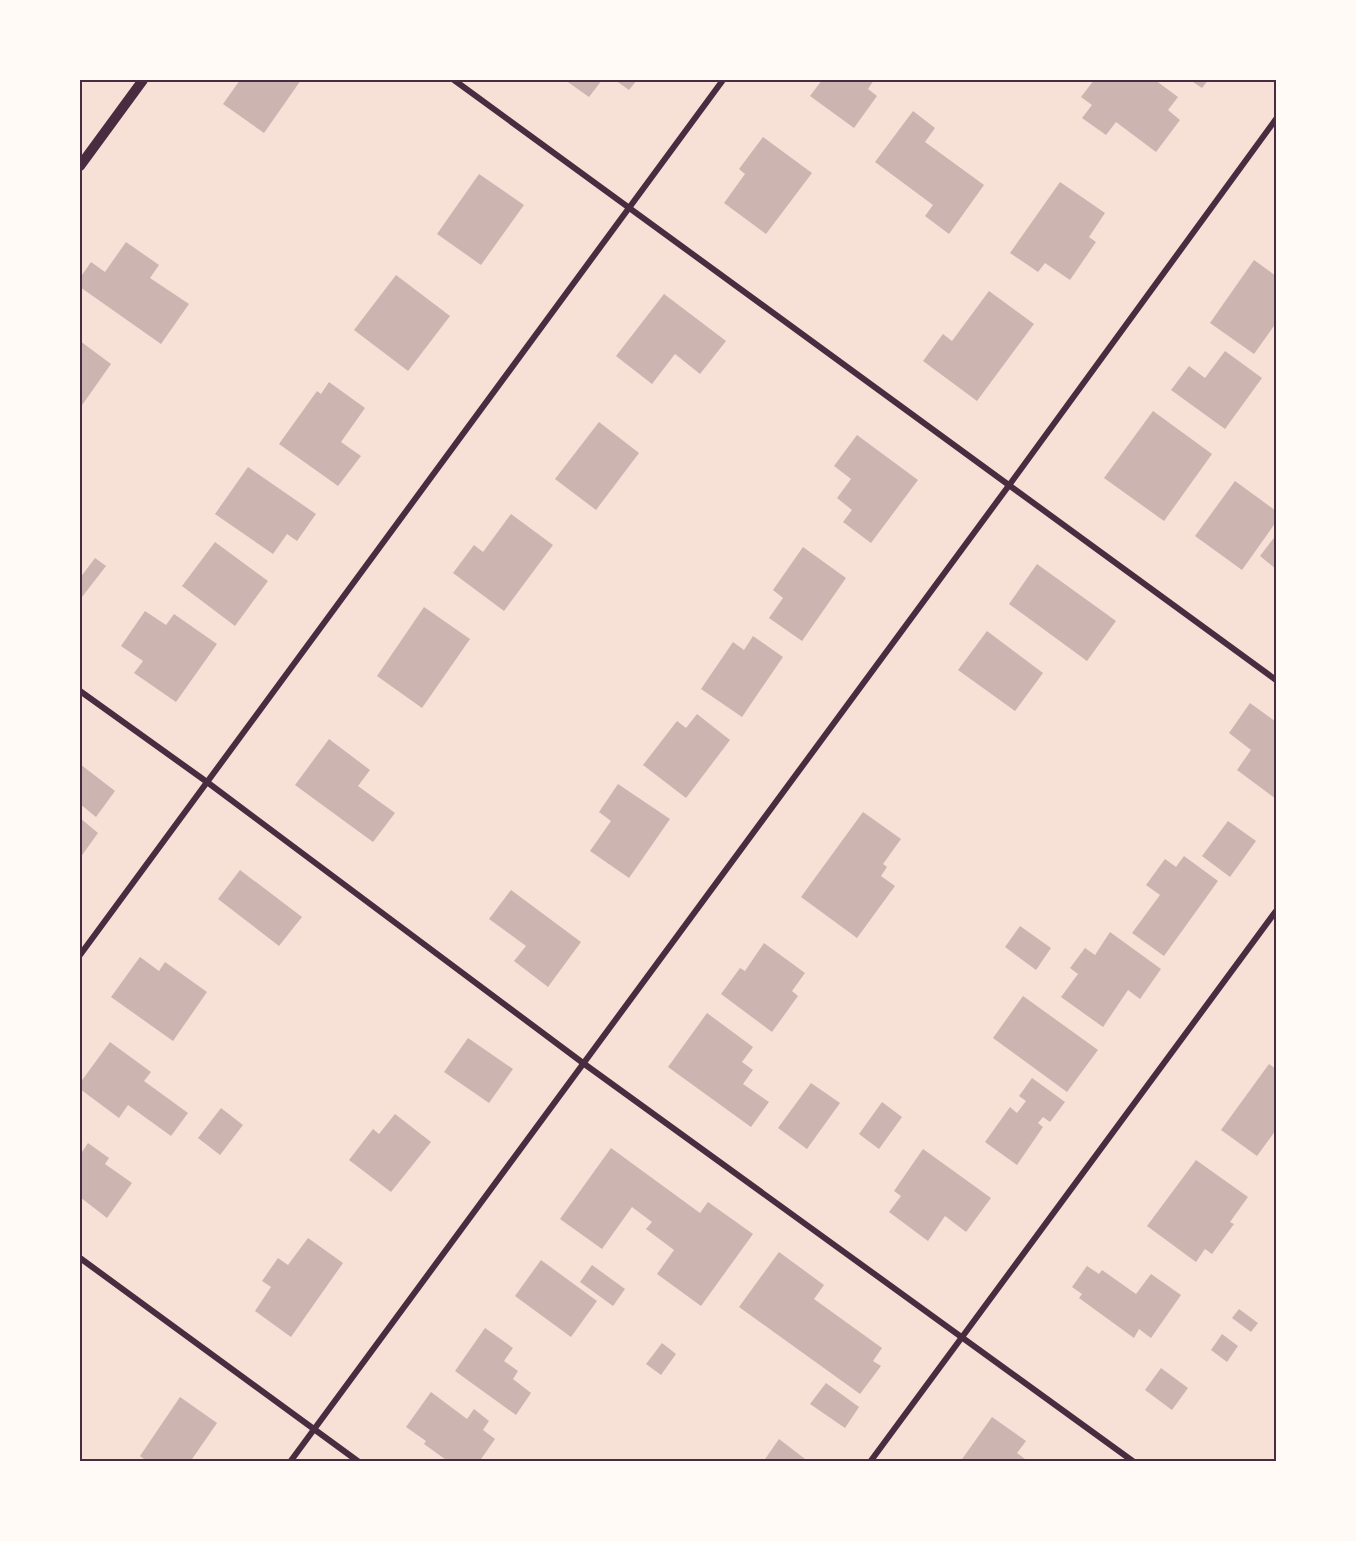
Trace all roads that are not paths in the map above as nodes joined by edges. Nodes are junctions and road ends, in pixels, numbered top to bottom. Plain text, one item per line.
1 (143, 80) edge
2 (454, 80) edge
3 (723, 80) edge
4 (1276, 119) edge
5 (80, 166) edge
6 (629, 208) junction
7 (1010, 484) junction
8 (1276, 680) edge
9 (80, 691) edge
10 (207, 782) junction
11 (1276, 911) edge
12 (80, 955) edge
13 (583, 1063) junction
14 (80, 1258) edge
15 (961, 1337) junction
16 (314, 1428) junction
17 (290, 1461) edge
18 (359, 1461) edge
19 (870, 1461) edge
20 (1134, 1461) edge

1 - 5 street
2 - 6 street
3 - 6 street
4 - 7 street
6 - 7 street
6 - 10 street
7 - 8 street
7 - 13 street
9 - 10 street
10 - 12 street
10 - 13 street
11 - 15 street
13 - 15 street
13 - 16 street
14 - 16 street
15 - 19 street
15 - 20 street
16 - 17 street
16 - 18 street

